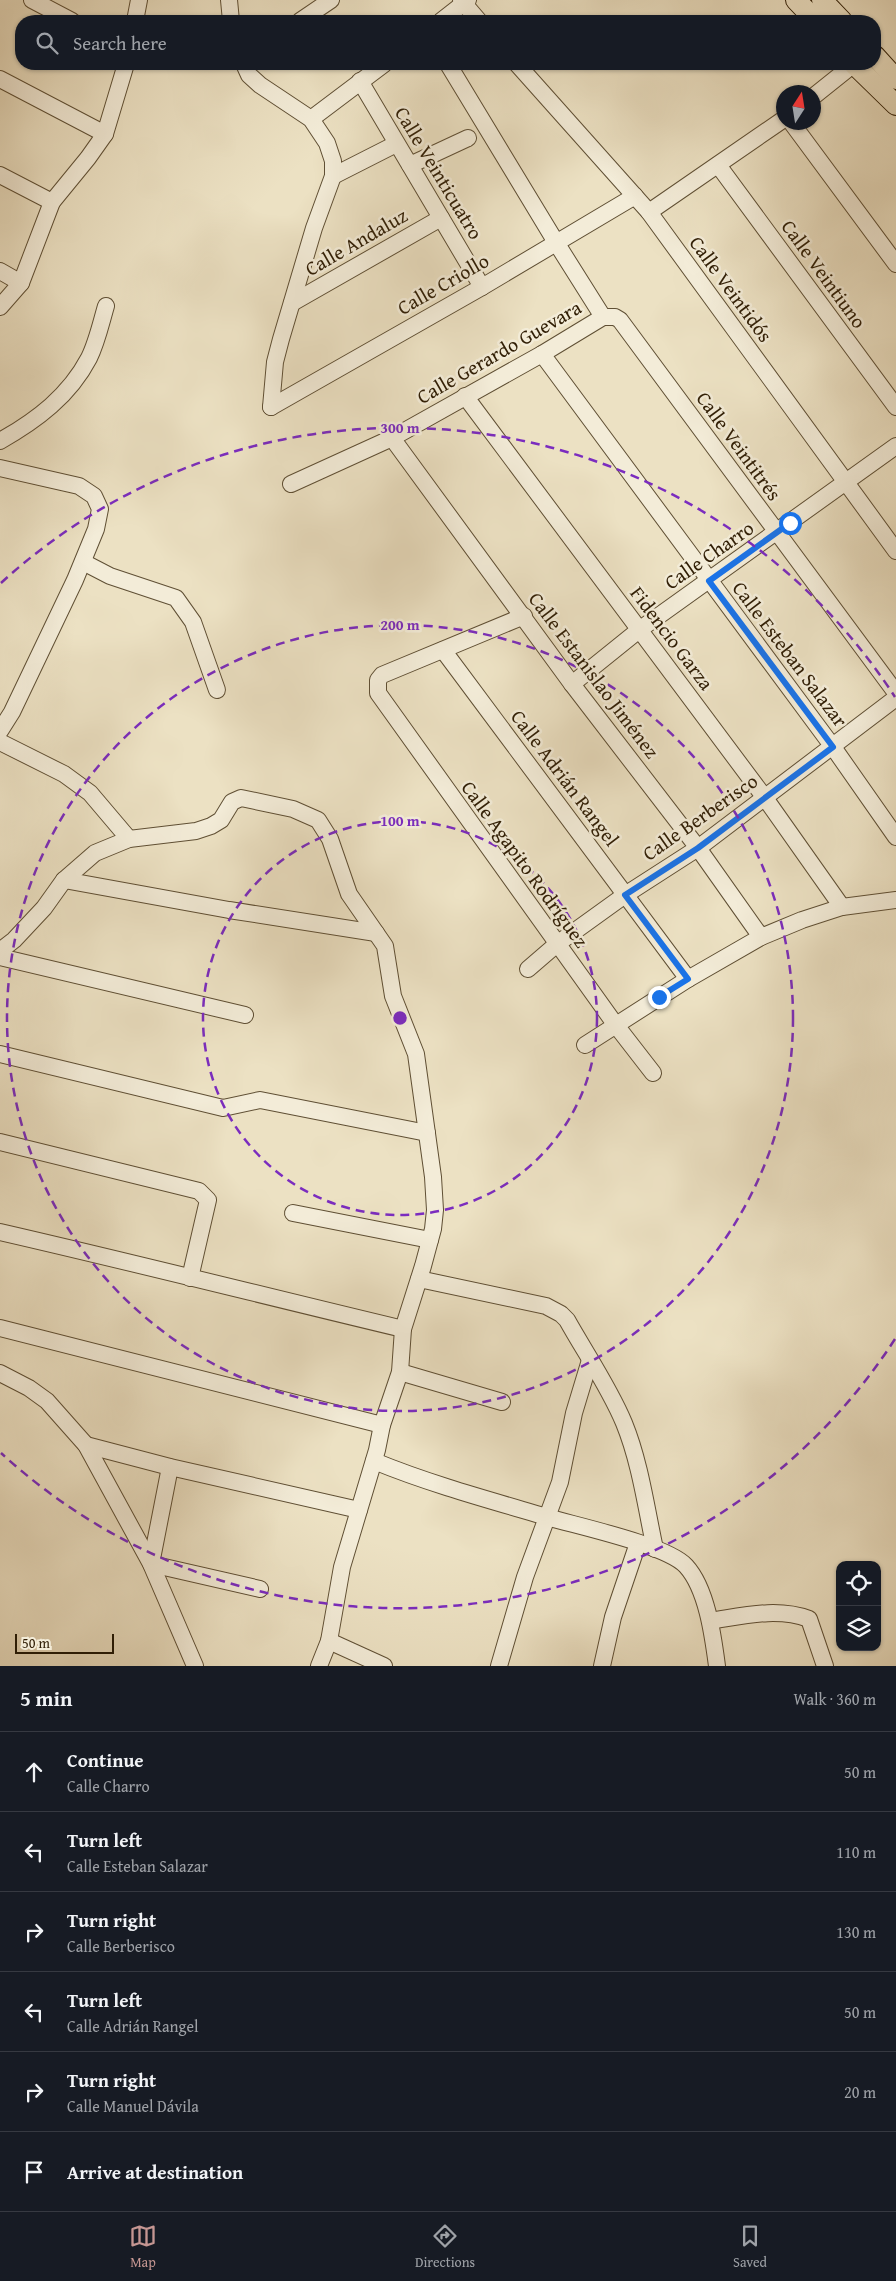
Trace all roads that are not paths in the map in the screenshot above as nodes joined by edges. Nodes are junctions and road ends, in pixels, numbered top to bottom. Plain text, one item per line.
1 (32, 0) edge
2 (139, 0) edge
3 (229, 0) edge
4 (331, 0) edge
5 (464, 1) edge
6 (812, 6) edge
7 (61, 15) edge
8 (136, 15) edge
9 (230, 15) edge
10 (309, 15) edge
11 (448, 15) edge
12 (474, 15) edge
13 (830, 15) edge
14 (881, 63) edge
15 (124, 70) edge
16 (247, 70) edge
17 (376, 70) edge
18 (452, 70) edge
19 (522, 70) edge
20 (846, 70) edge
21 (861, 70) edge
22 (0, 78) edge
23 (896, 79) edge
24 (360, 81) junction
25 (821, 90) edge
26 (894, 98) edge
27 (311, 119) junction
28 (776, 124) edge
29 (797, 130) edge
30 (105, 134) junction
31 (468, 138) dead end
32 (396, 144) junction
33 (410, 165) junction
34 (718, 165) junction
35 (0, 174) edge
36 (333, 176) junction
37 (635, 196) junction
38 (52, 202) junction
39 (649, 212) junction
40 (441, 218) junction
41 (557, 244) junction
42 (896, 264) edge
43 (0, 271) edge
44 (22, 283) junction
45 (482, 287) junction
46 (292, 303) junction
47 (106, 306) dead end
48 (0, 307) edge
49 (603, 317) junction
50 (620, 320) joint
51 (542, 354) junction
52 (465, 396) junction
53 (896, 407) edge
54 (392, 438) junction
55 (0, 441) edge
56 (896, 446) edge
57 (0, 468) edge
58 (846, 482) junction
59 (292, 484) dead end
60 (776, 533) junction
61 (896, 550) edge
62 (83, 562) junction
63 (709, 581) junction
64 (524, 616) junction
65 (639, 630) junction
66 (443, 650) junction
67 (572, 684) junction
68 (217, 690) dead end
69 (896, 693) edge
70 (896, 698) edge
71 (0, 731) edge
72 (0, 742) edge
73 (833, 747) junction
74 (765, 798) junction
75 (896, 837) edge
76 (128, 839) junction
77 (698, 848) junction
78 (64, 880) junction
79 (625, 895) junction
80 (896, 900) edge
81 (842, 907) junction
82 (376, 932) junction
83 (761, 938) junction
84 (557, 944) junction
85 (0, 951) edge
86 (0, 957) edge
87 (528, 969) dead end
88 (688, 979) junction
89 (245, 1015) dead end
90 (615, 1024) junction
91 (585, 1046) dead end
92 (0, 1054) edge
93 (653, 1073) dead end
94 (427, 1133) junction
95 (0, 1142) edge
96 (293, 1213) dead end
97 (0, 1232) edge
98 (430, 1240) junction
99 (190, 1278) junction
100 (419, 1279) junction
101 (0, 1328) edge
102 (403, 1329) junction
103 (590, 1360) junction
104 (400, 1372) junction
105 (0, 1373) edge
106 (502, 1402) dead end
107 (382, 1425) junction
108 (86, 1445) junction
109 (374, 1461) junction
110 (170, 1467) junction
111 (360, 1510) junction
112 (547, 1517) junction
113 (638, 1543) junction
114 (655, 1549) junction
115 (151, 1564) junction
116 (260, 1589) dead end
117 (710, 1621) junction
118 (329, 1641) junction
119 (195, 1666) edge
120 (319, 1666) edge
121 (384, 1666) edge
122 (499, 1666) edge
123 (602, 1666) edge
124 (717, 1666) edge
125 (825, 1666) edge

1 - 7 street
2 - 8 street
3 - 9 street
4 - 10 street
5 - 11 street
5 - 12 street
6 - 13 main road
14 - 23 main road
15 - 30 street
16 - 27 street
17 - 24 street
18 - 41 street
19 - 37 street, Calle Veintidós
20 - 25 street
21 - 26 main road
22 - 30 street
24 - 27 street
24 - 32 street, Calle Veinticuatro
27 - 36 street
28 - 34 street
29 - 42 street
30 - 38 street
31 - 33 street
32 - 33 street, Calle Veinticuatro
32 - 36 street
33 - 40 street, Calle Veinticuatro
34 - 39 street
34 - 53 street, Calle Veintiuno
35 - 38 street
36 - 46 street
37 - 39 street, Calle Veintidós
37 - 41 street, Calle Criollo
38 - 44 street
39 - 58 street, Calle Veintidós
40 - 45 street, Calle Veinticuatro
40 - 46 street, Calle Andaluz
41 - 45 street, Calle Criollo
41 - 49 street
43 - 44 street
44 - 48 street
45 - 46 street, Calle Criollo
47 - 55 street
49 - 50 street, Calle Gerardo Guevara
49 - 51 street, Calle Gerardo Guevara
50 - 60 street, Calle Veintitrés
51 - 52 street, Calle Gerardo Guevara
51 - 63 street, Calle Esteban Salazar
52 - 54 street, Calle Gerardo Guevara
52 - 65 street, Fidencio Garza
54 - 59 street, Calle Gerardo Guevara
54 - 64 street, Calle Estanislao Jiménez
56 - 58 street, Calle Charro
57 - 62 street
58 - 60 street, Calle Charro
58 - 61 street, Calle Veintidós
60 - 63 street, Calle Charro
60 - 69 street, Calle Veintitrés
62 - 68 street
62 - 71 street
63 - 65 street, Calle Charro
63 - 73 street, Calle Esteban Salazar
64 - 66 street
64 - 67 street, Calle Estanislao Jiménez
65 - 67 street, Calle Charro
65 - 74 street, Fidencio Garza
66 - 79 street, Calle Adrián Rangel
66 - 84 street, Calle Agapito Rodríguez
67 - 77 street, Calle Estanislao Jiménez
70 - 73 street, Calle Berberisco
72 - 76 street
73 - 74 street, Calle Berberisco
73 - 75 street, Calle Esteban Salazar
74 - 77 street, Calle Berberisco
74 - 81 street, Fidencio Garza
76 - 78 street
76 - 82 street
77 - 79 street, Calle Berberisco
77 - 83 street, Calle Estanislao Jiménez
78 - 82 street
78 - 85 street
79 - 84 street, Calle Berberisco
79 - 88 street, Calle Adrián Rangel
80 - 81 street
81 - 83 street
82 - 94 street
83 - 88 street
84 - 87 street, Calle Berberisco
84 - 90 street, Calle Agapito Rodríguez
86 - 89 street
88 - 90 street
90 - 91 street
90 - 93 street, Calle Agapito Rodríguez
92 - 94 street
94 - 98 street
95 - 99 street
96 - 98 street
97 - 99 street
98 - 100 street
99 - 102 street
100 - 102 street
100 - 103 street
101 - 107 street
102 - 104 street
103 - 112 street
103 - 114 street
104 - 106 street
104 - 107 street
105 - 108 street
107 - 109 street
108 - 110 street
108 - 115 street
109 - 111 street
109 - 112 street
110 - 111 street
110 - 115 street
111 - 118 street
112 - 113 street
112 - 122 street
113 - 114 street
113 - 123 street
114 - 117 street
115 - 116 street
115 - 119 street
117 - 124 street
117 - 125 street
118 - 120 street
118 - 121 street

